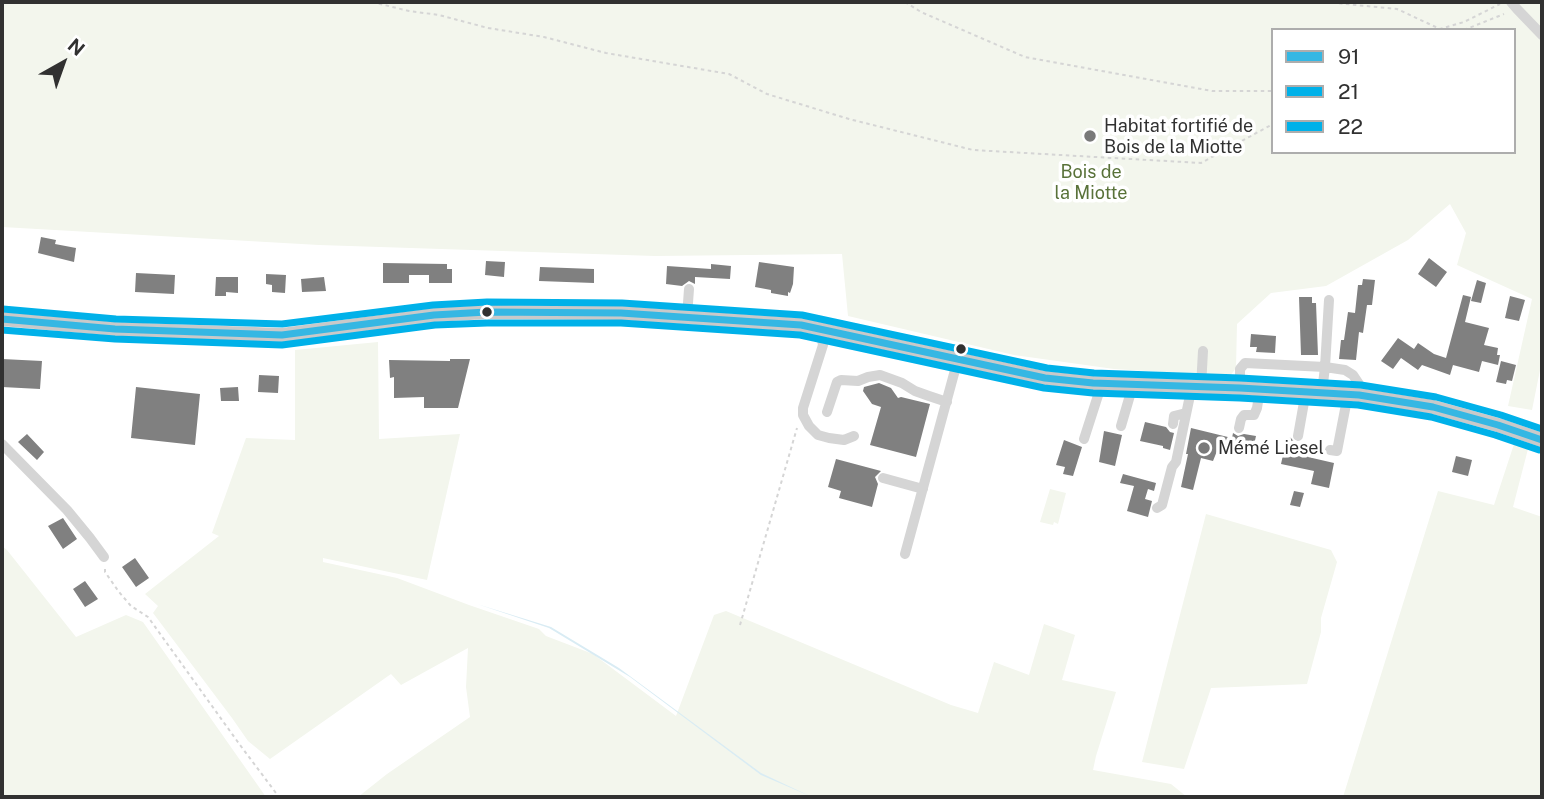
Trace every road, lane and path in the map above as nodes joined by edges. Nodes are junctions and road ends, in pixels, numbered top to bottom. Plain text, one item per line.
1 (372, 2) edge
2 (905, 2) edge
3 (1325, 2) edge
4 (1504, 2) edge
5 (1514, 6) edge
6 (1438, 28) edge
7 (1443, 28) edge
8 (1468, 28) edge
9 (1542, 35) edge
10 (1271, 91) edge
11 (1271, 125) edge
12 (689, 289) dead end
13 (1329, 300) dead end
14 (687, 317) junction
15 (2, 319) edge
16 (820, 329) junction
17 (1203, 351) dead end
18 (958, 359) junction
19 (1325, 367) junction
20 (1102, 383) junction
21 (1133, 385) junction
22 (1197, 387) junction
23 (1240, 388) junction
24 (1261, 389) junction
25 (1306, 391) junction
26 (1322, 392) junction
27 (1354, 395) junction
28 (947, 402) junction
29 (827, 412) dead end
30 (1186, 413) junction
31 (803, 415) junction
32 (1173, 424) dead end
33 (1121, 426) dead end
34 (1239, 428) dead end
35 (854, 436) dead end
36 (1298, 436) dead end
37 (1084, 439) dead end
38 (1542, 440) edge
39 (2, 444) edge
40 (1329, 450) dead end
41 (883, 478) dead end
42 (923, 489) junction
43 (1157, 508) dead end
44 (905, 554) dead end
45 (104, 557) joint
46 (740, 625) dead end
47 (279, 797) edge

1 - 11 path
2 - 10 path
3 - 6 path
4 - 7 path
5 - 8 path
5 - 9 street
12 - 14 street
13 - 19 street
14 - 15 main road
14 - 16 main road
16 - 18 main road
16 - 31 street
17 - 22 street
18 - 20 main road
18 - 28 street
19 - 23 street
19 - 26 street
19 - 27 street
20 - 21 main road
20 - 37 street
21 - 22 main road
21 - 33 street
22 - 23 main road
22 - 30 street
23 - 24 main road
24 - 25 main road
24 - 34 street
25 - 26 main road
25 - 36 street
26 - 27 main road
27 - 38 main road
27 - 40 street
28 - 29 street
28 - 42 street
30 - 32 street
30 - 43 street
31 - 35 street
31 - 46 path
39 - 45 street
41 - 42 street
42 - 44 street
45 - 47 path

